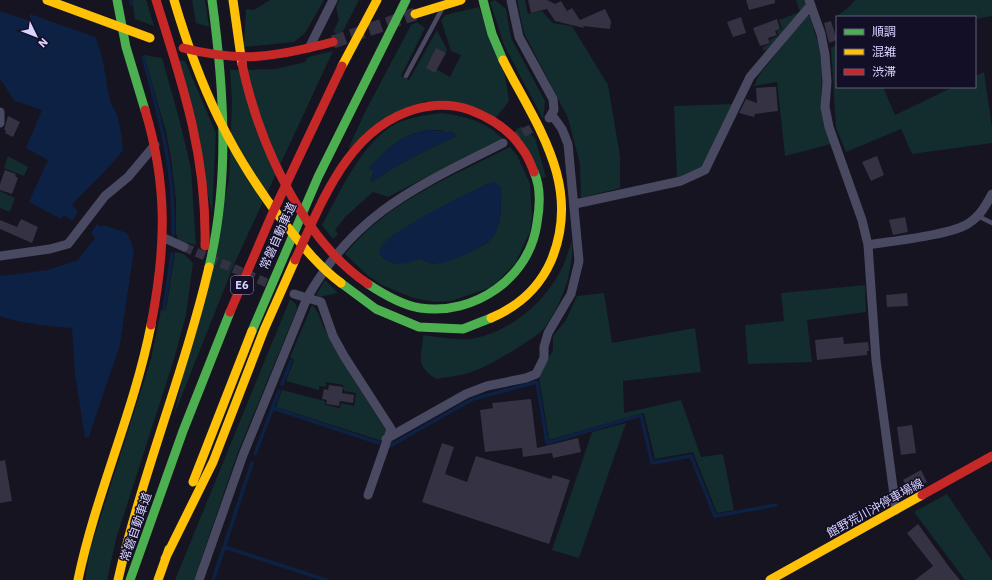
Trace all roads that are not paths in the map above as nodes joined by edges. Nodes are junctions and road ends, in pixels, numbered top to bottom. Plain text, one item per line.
1 (47, 0) edge
2 (117, 0) edge
3 (156, 0) edge
4 (177, 0) edge
5 (212, 0) edge
6 (232, 0) edge
7 (333, 0) edge
8 (377, 0) edge
9 (406, 0) edge
10 (461, 0) edge
11 (483, 0) edge
12 (511, 0) edge
13 (810, 2) edge
14 (444, 5) junction
15 (415, 14) tunnel mouth
16 (123, 28) junction
17 (150, 38) dead end
18 (333, 42) tunnel mouth
19 (176, 46) dead end
20 (309, 48) junction
21 (406, 76) dead end
22 (0, 112) edge
23 (0, 123) edge
24 (503, 143) tunnel mouth
25 (155, 145) junction
26 (992, 194) edge
27 (575, 204) junction
28 (978, 216) junction
29 (992, 222) edge
30 (162, 237) junction
31 (868, 246) junction
32 (184, 247) tunnel mouth
33 (0, 256) edge
34 (294, 294) dead end
35 (307, 298) junction
36 (197, 314) junction
37 (386, 439) junction
38 (992, 456) edge
39 (368, 495) dead end
40 (896, 510) junction
41 (165, 559) junction
42 (78, 580) edge
43 (118, 580) edge
44 (130, 580) edge
45 (158, 580) edge
46 (199, 580) edge
47 (770, 580) edge

1 - 16 main road
2 - 16 main road
3 - 36 main road
4 - 11 main road
5 - 36 main road
6 - 41 main road
7 - 20 street
8 - 44 main road, 常磐自動車道 / E6
9 - 41 main road, 常磐自動車道 / E6
10 - 14 main road
12 - 27 street
13 - 27 street
13 - 31 street
14 - 15 main road
14 - 21 lane
16 - 17 main road
16 - 25 main road
18 - 20 main road
19 - 20 main road
22 - 23 street
24 - 35 street
25 - 30 main road
25 - 33 street
26 - 28 street
27 - 37 street
28 - 29 lane
28 - 31 street
30 - 32 street
30 - 42 main road
31 - 40 street
34 - 35 street
35 - 37 street
35 - 46 street
36 - 43 main road
37 - 39 street
38 - 40 main road, 館野荒川沖停車場線
40 - 47 main road, 館野荒川沖停車場線
41 - 45 main road, 常磐自動車道 / E6

